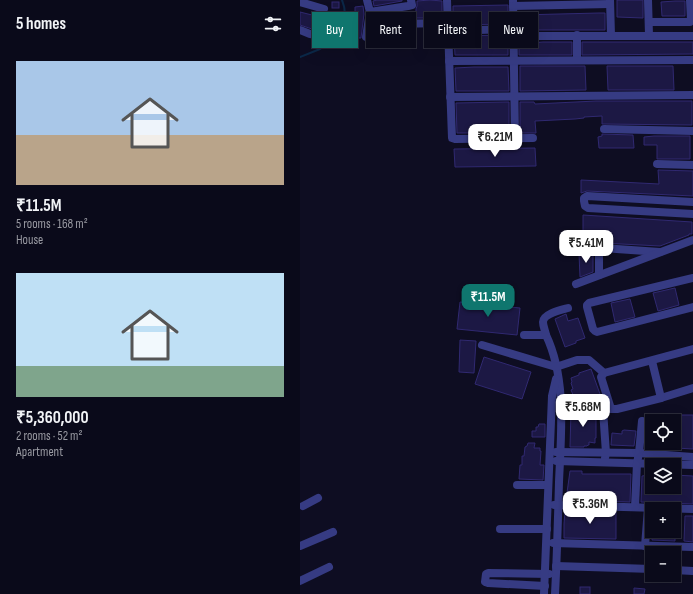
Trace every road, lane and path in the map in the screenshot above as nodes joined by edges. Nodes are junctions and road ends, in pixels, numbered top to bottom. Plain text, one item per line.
1 (367, 0) edge
2 (411, 0) edge
3 (448, 0) edge
4 (648, 0) edge
5 (690, 0) edge
6 (300, 2) edge
7 (610, 2) edge
8 (513, 3) edge
9 (324, 9) dead end
10 (370, 12) joint
11 (448, 12) edge
12 (648, 22) junction
13 (300, 30) edge
14 (538, 33) edge
15 (310, 34) dead end
16 (577, 35) junction
17 (611, 35) junction
18 (649, 35) junction
19 (693, 36) edge
20 (449, 48) edge
21 (514, 48) edge
22 (514, 60) junction
23 (578, 60) junction
24 (693, 60) edge
25 (449, 61) junction
26 (693, 95) edge
27 (450, 97) junction
28 (515, 97) junction
29 (604, 129) dead end
30 (693, 131) edge
31 (533, 138) dead end
32 (515, 139) junction
33 (657, 164) dead end
34 (693, 165) edge
35 (631, 198) junction
36 (693, 202) edge
37 (631, 210) junction
38 (693, 214) edge
39 (693, 240) edge
40 (662, 252) junction
41 (599, 275) junction
42 (693, 278) edge
43 (576, 284) dead end
44 (693, 307) edge
45 (568, 308) dead end
46 (546, 334) junction
47 (524, 335) dead end
48 (482, 345) dead end
49 (693, 349) edge
50 (652, 361) junction
51 (557, 369) junction
52 (604, 373) junction
53 (693, 388) edge
54 (661, 398) junction
55 (602, 410) dead end
56 (642, 421) dead end
57 (550, 451) junction
58 (560, 452) junction
59 (606, 453) junction
60 (639, 453) junction
61 (670, 456) joint
62 (693, 457) edge
63 (549, 461) junction
64 (560, 461) junction
65 (604, 462) junction
66 (637, 463) junction
67 (645, 463) edge
68 (681, 465) edge
69 (693, 465) edge
70 (517, 485) dead end
71 (548, 485) junction
72 (318, 498) dead end
73 (548, 505) junction
74 (559, 505) junction
75 (301, 506) edge
76 (635, 507) junction
77 (645, 508) edge
78 (681, 509) edge
79 (693, 509) edge
80 (500, 529) dead end
81 (547, 529) junction
82 (333, 532) dead end
83 (646, 538) edge
84 (546, 543) junction
85 (557, 543) junction
86 (300, 546) edge
87 (645, 546) joint
88 (681, 547) edge
89 (693, 547) edge
90 (329, 567) dead end
91 (645, 569) edge
92 (556, 570) junction
93 (681, 570) edge
94 (693, 571) edge
95 (545, 574) junction
96 (300, 581) edge
97 (545, 590) edge
98 (555, 594) edge

1 - 10 street
2 - 10 street
3 - 11 street
4 - 12 street
5 - 12 street
6 - 9 street
7 - 8 street
7 - 17 street
12 - 18 street
13 - 15 street
14 - 16 street
16 - 17 street
16 - 23 street
17 - 18 street
18 - 19 street
20 - 25 street
21 - 22 street
22 - 23 street
22 - 25 street
22 - 28 street
23 - 24 street
25 - 27 street
26 - 28 street
27 - 28 street
27 - 32 street
28 - 32 street
29 - 30 street
31 - 32 street
33 - 34 street
35 - 36 street
35 - 37 street
35 - 37 street
37 - 38 street
39 - 40 street
40 - 41 street
40 - 41 street
41 - 43 street
42 - 44 street
45 - 46 street
46 - 47 street
46 - 51 street
48 - 51 street
49 - 50 street
50 - 52 street
50 - 54 street
51 - 52 street
51 - 57 street
51 - 58 street
52 - 54 street
53 - 54 street
55 - 59 street
56 - 60 street
57 - 58 street
57 - 63 street
58 - 59 street
58 - 64 street
59 - 60 street
59 - 65 street
60 - 61 street
60 - 66 street
61 - 62 street
63 - 64 street
63 - 71 street
64 - 65 street
64 - 74 street
65 - 66 street
66 - 67 street
66 - 76 street
68 - 69 street
70 - 71 street
71 - 73 street
72 - 75 street
73 - 74 street
73 - 81 street
74 - 76 street
74 - 85 street
76 - 77 street
78 - 79 street
80 - 81 street
81 - 84 street
82 - 86 street
83 - 87 street
84 - 85 street
84 - 95 street
85 - 87 street
85 - 92 street
88 - 89 street
90 - 96 street
91 - 92 street
92 - 95 street
92 - 98 street
93 - 94 street
95 - 97 street
95 - 97 street

